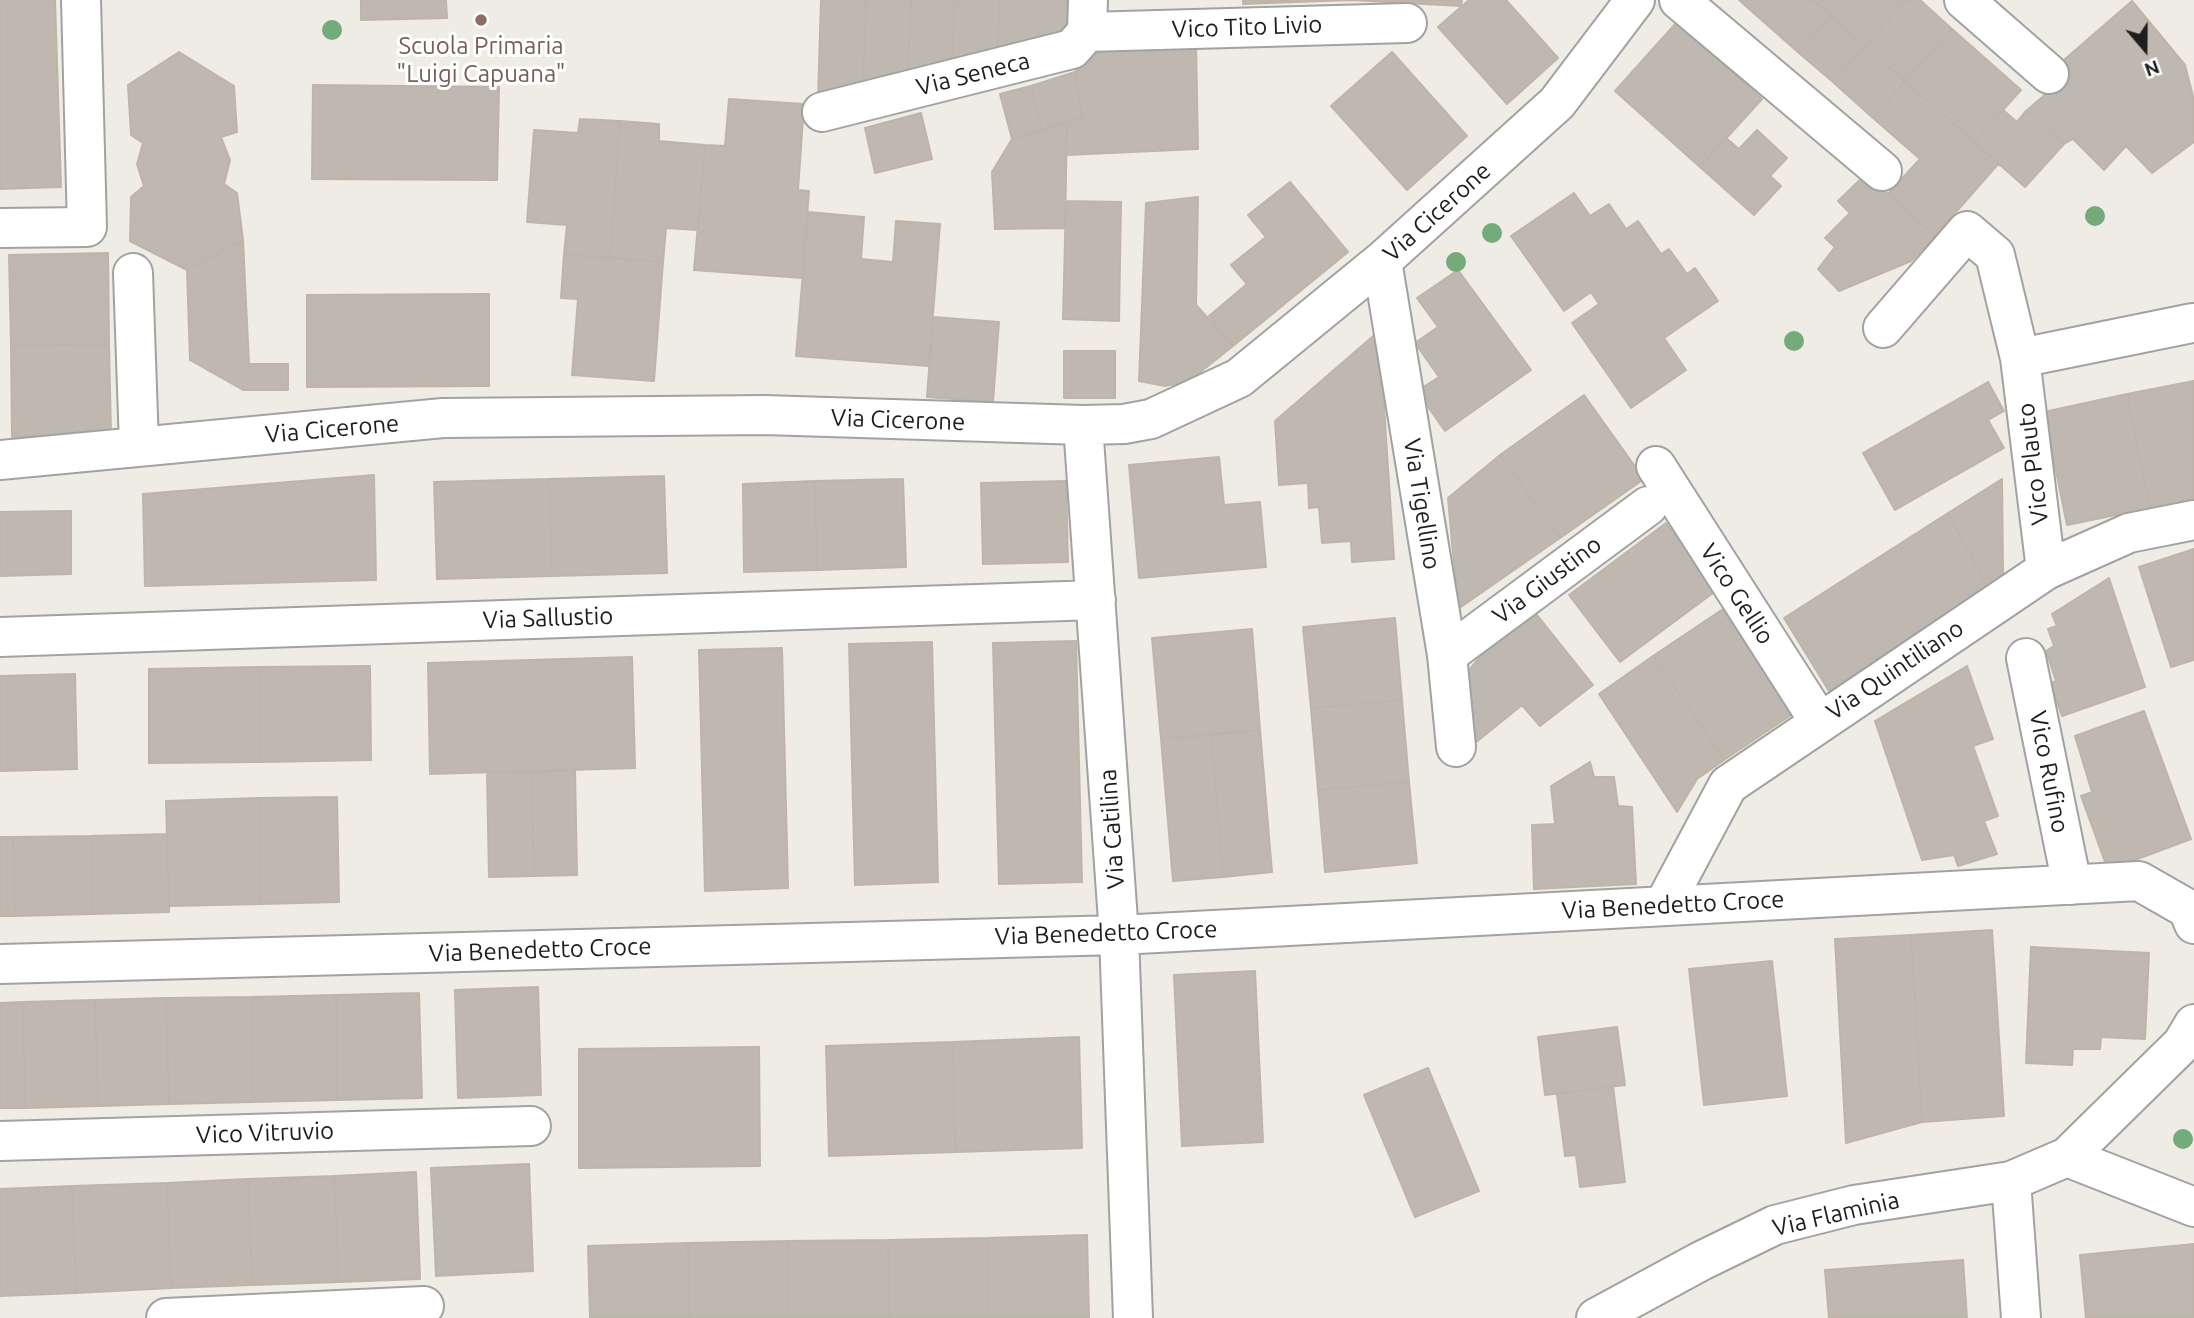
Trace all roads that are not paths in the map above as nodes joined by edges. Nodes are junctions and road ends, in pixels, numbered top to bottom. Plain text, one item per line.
1 (81, 0) edge
2 (1635, 0) edge
3 (1679, 0) edge
4 (1964, 0) edge
5 (1088, 16) edge
6 (1407, 23) dead end
7 (2049, 74) dead end
8 (822, 113) dead end
9 (1882, 171) dead end
10 (0, 228) edge
11 (1382, 261) junction
12 (133, 273) dead end
13 (2192, 323) edge
14 (1883, 328) dead end
15 (2020, 358) junction
16 (1083, 425) junction
17 (139, 446) junction
18 (0, 460) edge
19 (1656, 466) dead end
20 (1648, 506) dead end
21 (2194, 520) edge
22 (2046, 570) junction
23 (1096, 600) junction
24 (0, 637) edge
25 (1447, 655) junction
26 (2026, 658) dead end
27 (1819, 721) junction
28 (1456, 747) dead end
29 (2072, 885) junction
30 (1664, 905) junction
31 (2194, 924) edge
32 (1119, 935) junction
33 (0, 964) edge
34 (2194, 1024) edge
35 (531, 1126) dead end
36 (0, 1141) edge
37 (2067, 1157) junction
38 (2011, 1181) junction
39 (2194, 1207) edge
40 (424, 1306) dead end
41 (166, 1318) edge
42 (1133, 1318) edge
43 (1596, 1318) edge
44 (2021, 1318) edge

1 - 10 street
2 - 11 street, Via Cicerone
3 - 9 street
4 - 7 street
5 - 6 street, Vico Tito Livio
5 - 8 street, Via Seneca
11 - 16 street, Via Cicerone
11 - 25 street, Via Tigellino
12 - 17 street
13 - 15 street
14 - 15 street, Vico Plauto
15 - 22 street, Vico Plauto
16 - 17 street, Via Cicerone
16 - 23 street, Via Catilina
17 - 18 street, Via Cicerone
19 - 27 street, Vico Gellio
20 - 25 street, Via Giustino
21 - 22 street, Via Quintiliano
22 - 27 street, Via Quintiliano
23 - 24 street, Via Sallustio
23 - 32 street, Via Catilina
25 - 28 street, Via Tigellino
26 - 29 street, Vico Rufino
27 - 30 street, Via Quintiliano
29 - 30 street, Via Benedetto Croce
29 - 31 street, Via Benedetto Croce
30 - 32 street, Via Benedetto Croce
32 - 33 street, Via Benedetto Croce
32 - 42 street, Via Catilina
34 - 37 street
35 - 36 street, Vico Vitruvio
37 - 38 street
37 - 39 street
38 - 43 street, Via Flaminia
38 - 44 street
40 - 41 street

